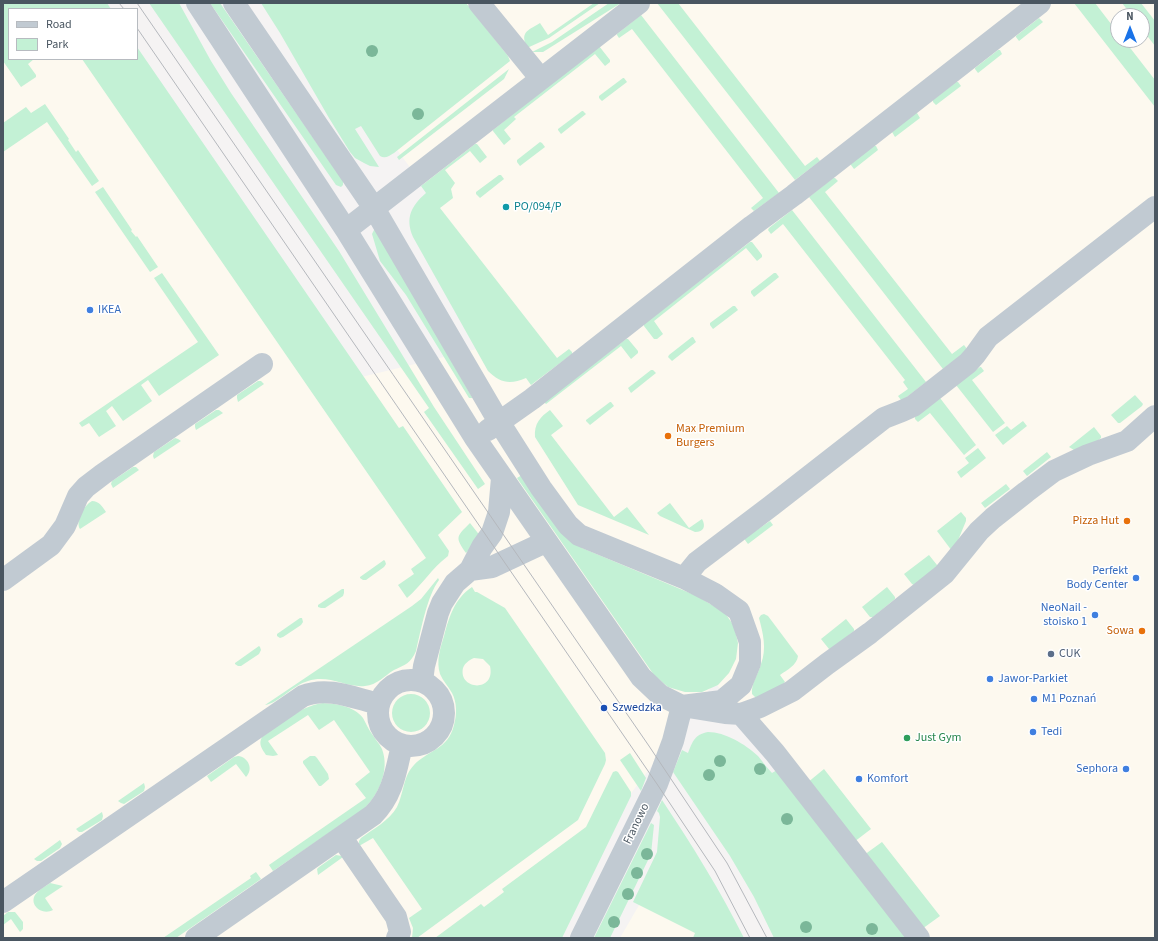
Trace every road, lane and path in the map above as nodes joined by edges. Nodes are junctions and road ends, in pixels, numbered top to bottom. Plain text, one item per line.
1 (197, 3) edge
2 (234, 3) edge
3 (479, 3) edge
4 (639, 3) edge
5 (1040, 3) edge
6 (541, 78) junction
7 (1155, 207) edge
8 (374, 208) junction
9 (346, 230) junction
10 (262, 364) dead end
11 (1155, 416) edge
12 (499, 422) junction
13 (475, 438) junction
14 (502, 478) junction
15 (548, 543) junction
16 (8, 569) edge
17 (470, 570) junction
18 (684, 578) junction
19 (422, 681) junction
20 (379, 704) junction
21 (682, 706) junction
22 (742, 714) junction
23 (402, 745) junction
24 (342, 838) junction
25 (3, 902) edge
26 (196, 938) edge
27 (397, 938) edge
28 (582, 938) edge
29 (919, 938) edge

1 - 9 street
2 - 8 street
3 - 6 street
4 - 6 street
5 - 12 street
6 - 8 street
7 - 18 street
8 - 9 street
8 - 12 street
9 - 13 street
10 - 16 street
11 - 22 street
12 - 13 street
12 - 18 street
13 - 14 street
14 - 15 street
14 - 17 street
15 - 17 street
15 - 21 street
17 - 19 street
18 - 21 street
19 - 20 street
19 - 23 street
20 - 23 street
20 - 25 street
21 - 22 street
21 - 28 street, Franowo
22 - 29 street
23 - 24 street
24 - 26 street
24 - 27 street

